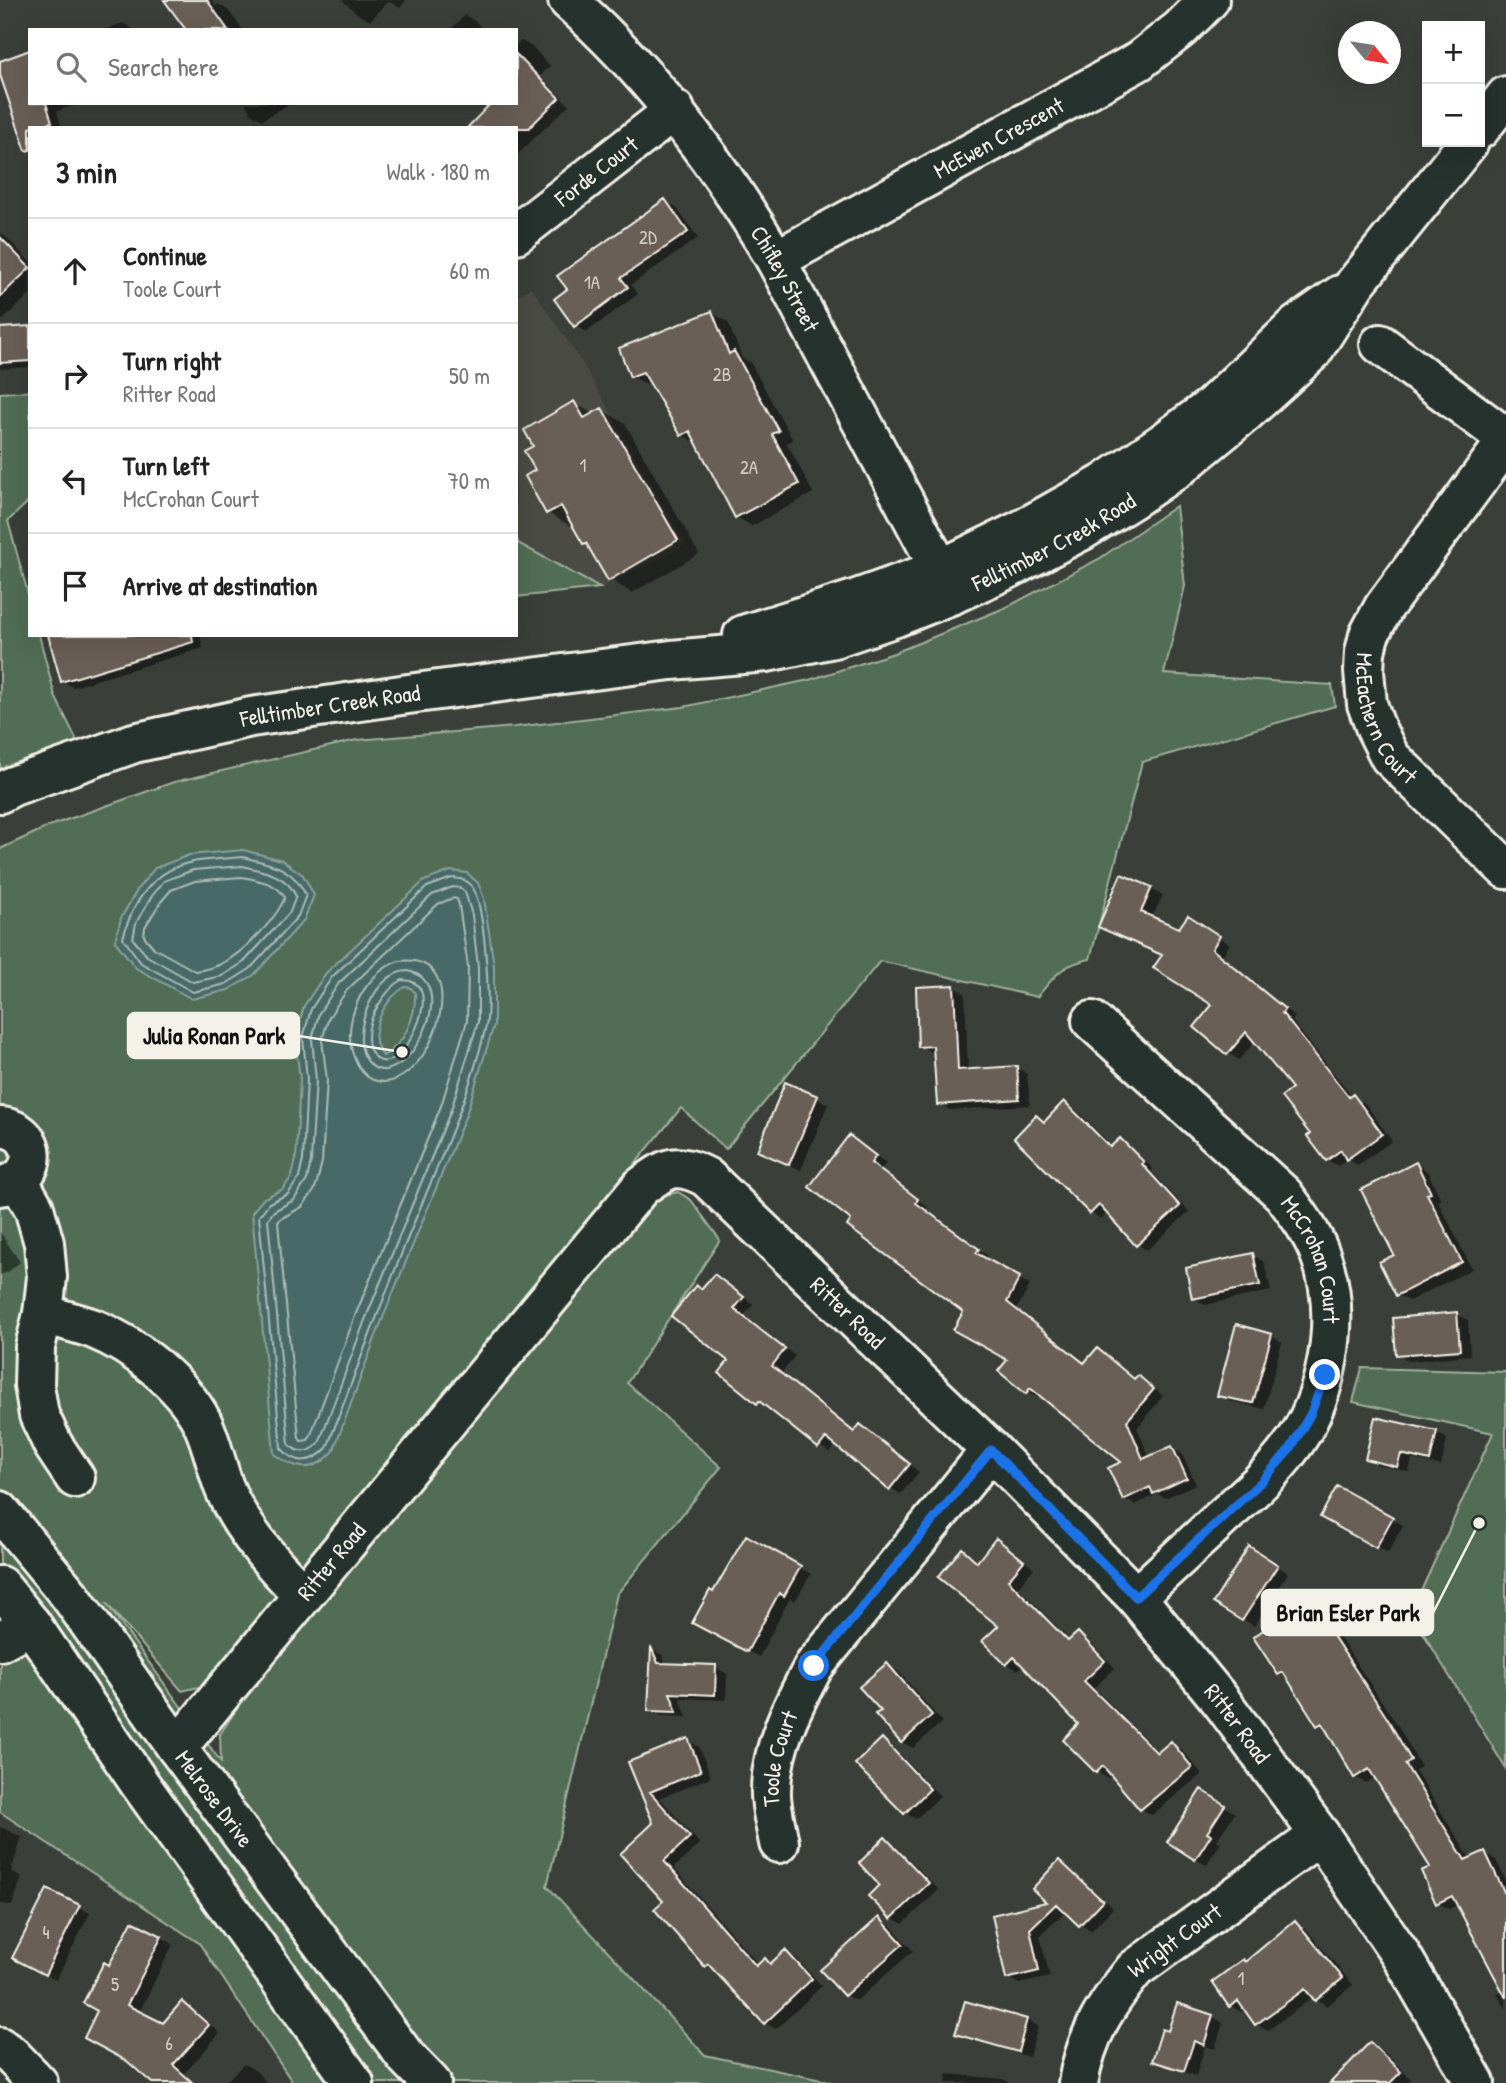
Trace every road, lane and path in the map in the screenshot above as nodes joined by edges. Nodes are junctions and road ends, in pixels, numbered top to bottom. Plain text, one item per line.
1 (568, 0) edge
2 (1209, 0) edge
3 (1506, 96) edge
4 (675, 110) junction
5 (1485, 123) edge
6 (1465, 147) edge
7 (518, 232) edge
8 (776, 260) junction
9 (1380, 344) dead end
10 (1506, 440) edge
11 (947, 581) junction
12 (0, 793) edge
13 (1506, 869) edge
14 (1092, 1021) dead end
15 (0, 1127) edge
16 (9, 1183) edge
17 (43, 1314) junction
18 (991, 1450) junction
19 (75, 1478) dead end
20 (0, 1511) edge
21 (0, 1586) edge
22 (303, 1594) junction
23 (71, 1597) junction
24 (1136, 1597) junction
25 (16, 1633) edge
26 (177, 1748) junction
27 (140, 1784) junction
28 (1320, 1835) junction
29 (779, 1843) dead end
30 (0, 2047) edge
31 (38, 2083) edge
32 (354, 2083) edge
33 (431, 2083) edge
34 (1078, 2083) edge
35 (1475, 2083) edge

1 - 4 street, Chifley Street
2 - 8 street, McEwen Crescent
3 - 5 street
4 - 7 street, Forde Court
4 - 8 street, Chifley Street
6 - 11 street, Felltimber Creek Road
8 - 11 street, Chifley Street
9 - 10 street
10 - 13 street, McEachern Court
11 - 12 street, Felltimber Creek Road
14 - 24 street, McCrohan Court
15 - 16 street
16 - 17 street
17 - 19 street
17 - 22 street
18 - 22 street, Ritter Road
18 - 24 street, Ritter Road
18 - 29 street, Toole Court
20 - 23 street, Melrose Drive
21 - 25 street
22 - 26 street, Ritter Road
23 - 25 street
23 - 26 street, Melrose Drive
24 - 28 street, Ritter Road
25 - 27 street
26 - 27 street, Ritter Road
26 - 33 street, Melrose Drive
27 - 32 street
28 - 34 street, Wright Court
28 - 35 street, Ritter Road
30 - 31 street

